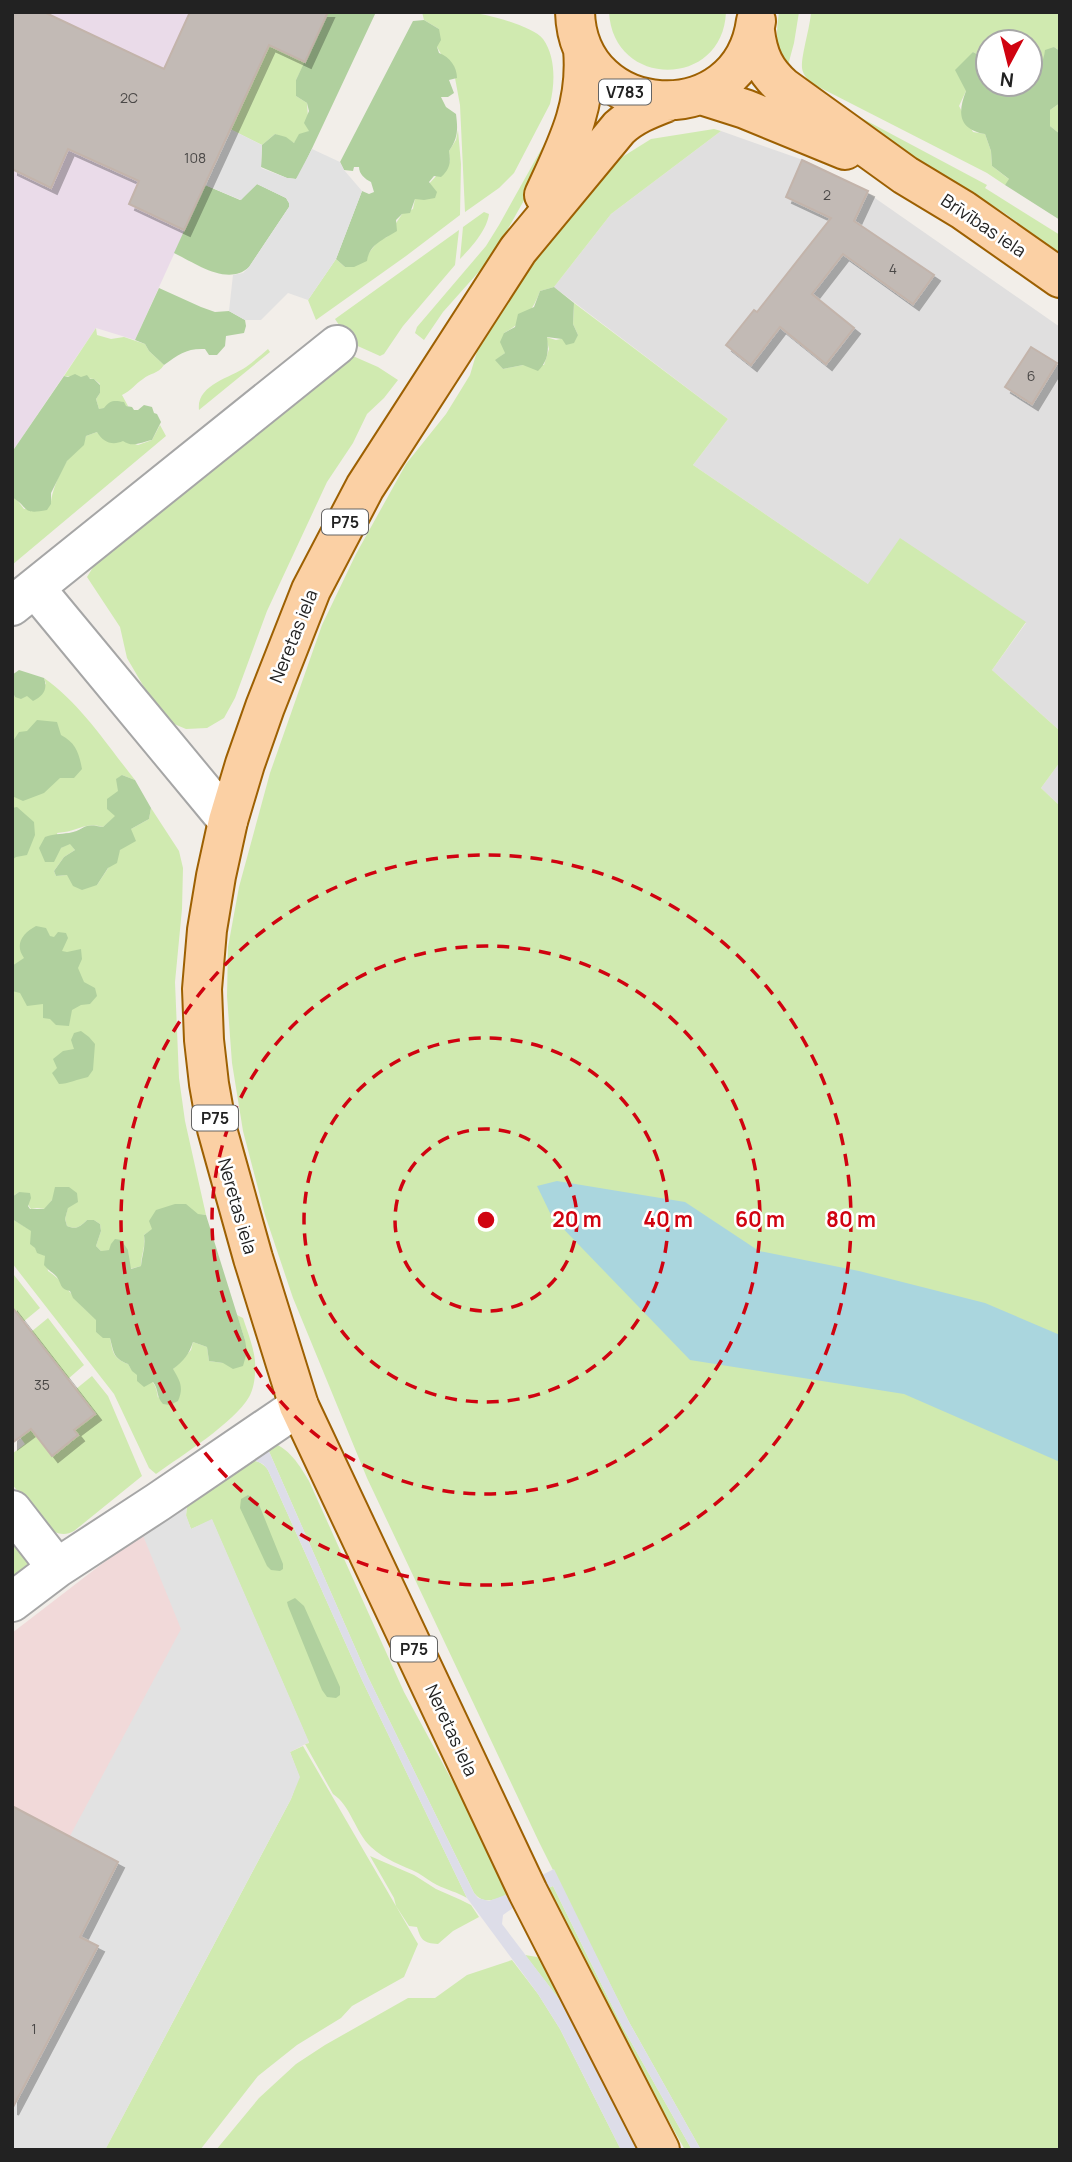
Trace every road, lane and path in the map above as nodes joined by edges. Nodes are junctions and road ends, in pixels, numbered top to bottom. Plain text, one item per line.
1 (757, 17) edge
2 (572, 27) edge
3 (684, 98) junction
4 (905, 175) junction
5 (518, 250) junction
6 (1060, 278) edge
7 (337, 345) dead end
8 (23, 597) edge
9 (228, 821) junction
10 (299, 1406) junction
11 (12, 1510) edge
12 (57, 1568) junction
13 (12, 1602) edge
14 (660, 2150) edge

1 - 3 main road
1 - 4 main road
2 - 3 main road, V783
2 - 5 main road
3 - 4 main road, V783
3 - 5 main road, P75
4 - 6 main road, Brīvības iela / V783
5 - 9 main road, Neretas iela / P75
7 - 8 street
8 - 9 street
9 - 10 main road, Neretas iela / P75
10 - 12 street
10 - 14 main road, Neretas iela / P75
11 - 12 street
12 - 13 street

